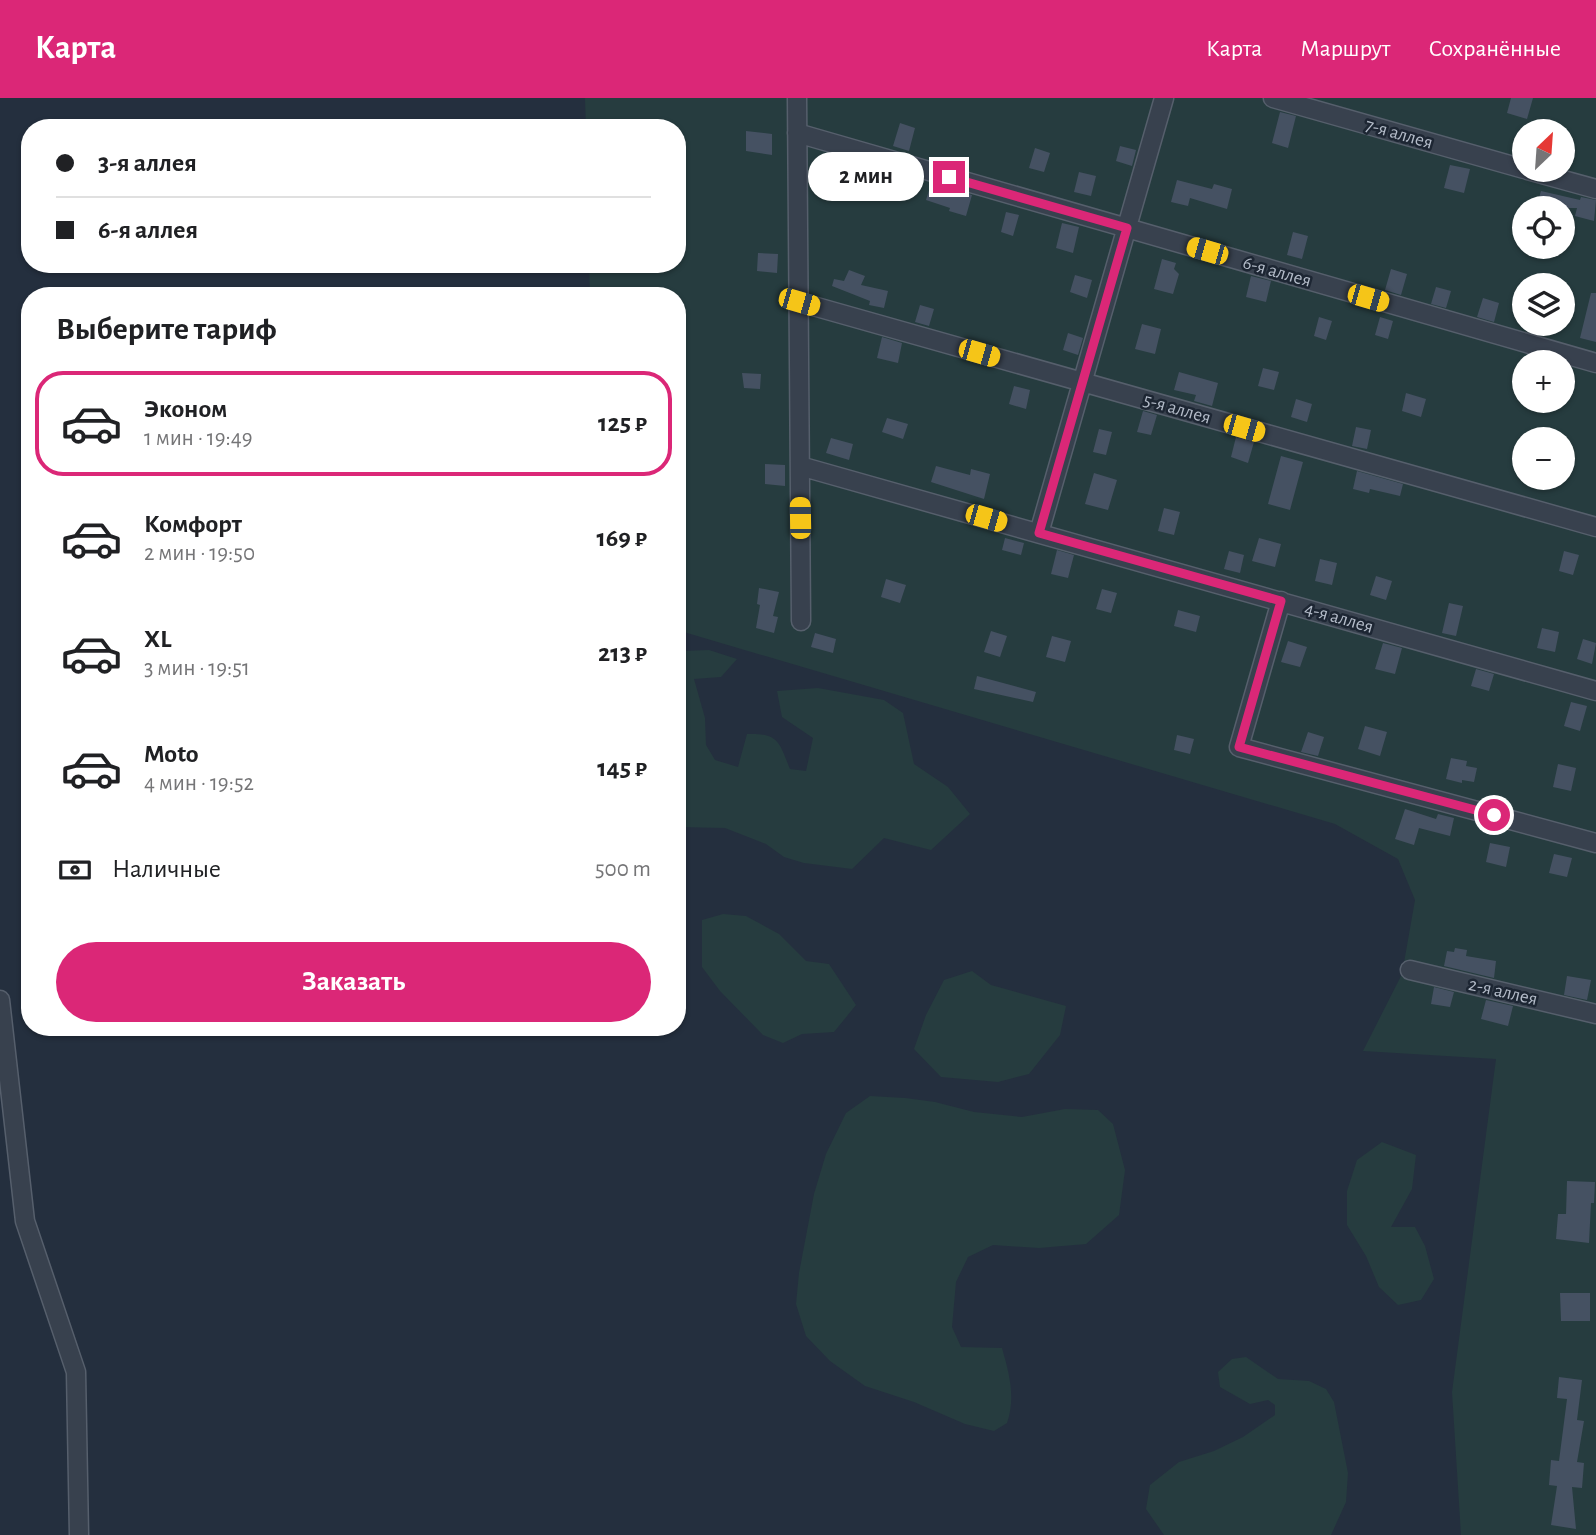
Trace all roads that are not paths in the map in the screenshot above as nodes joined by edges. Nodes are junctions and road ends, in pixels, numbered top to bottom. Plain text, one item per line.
1 (797, 98) edge
2 (1164, 98) edge
3 (1273, 98) edge
4 (797, 133) junction
5 (1512, 165) edge
6 (1571, 182) edge
7 (1596, 189) edge
8 (1127, 228) junction
9 (799, 302) junction
10 (1596, 363) edge
11 (1082, 382) junction
12 (800, 466) junction
13 (1596, 527) edge
14 (1039, 533) junction
15 (1281, 601) junction
16 (801, 621) dead end
17 (1596, 691) edge
18 (1596, 843) edge
19 (1410, 970) dead end
20 (0, 1000) edge
21 (1596, 1014) edge
22 (79, 1535) edge

1 - 4 street
2 - 8 street
3 - 5 street, 7-я аллея
4 - 8 street, 6-я аллея
4 - 9 street
6 - 7 street, 7-я аллея
8 - 10 street, 6-я аллея
8 - 11 street
9 - 11 street, 5-я аллея
9 - 12 street
11 - 13 street, 5-я аллея
11 - 14 street
12 - 14 street, 4-я аллея
12 - 16 street
14 - 15 street, 4-я аллея
15 - 17 street, 4-я аллея
15 - 18 street
19 - 21 street, 2-я аллея
20 - 22 street

